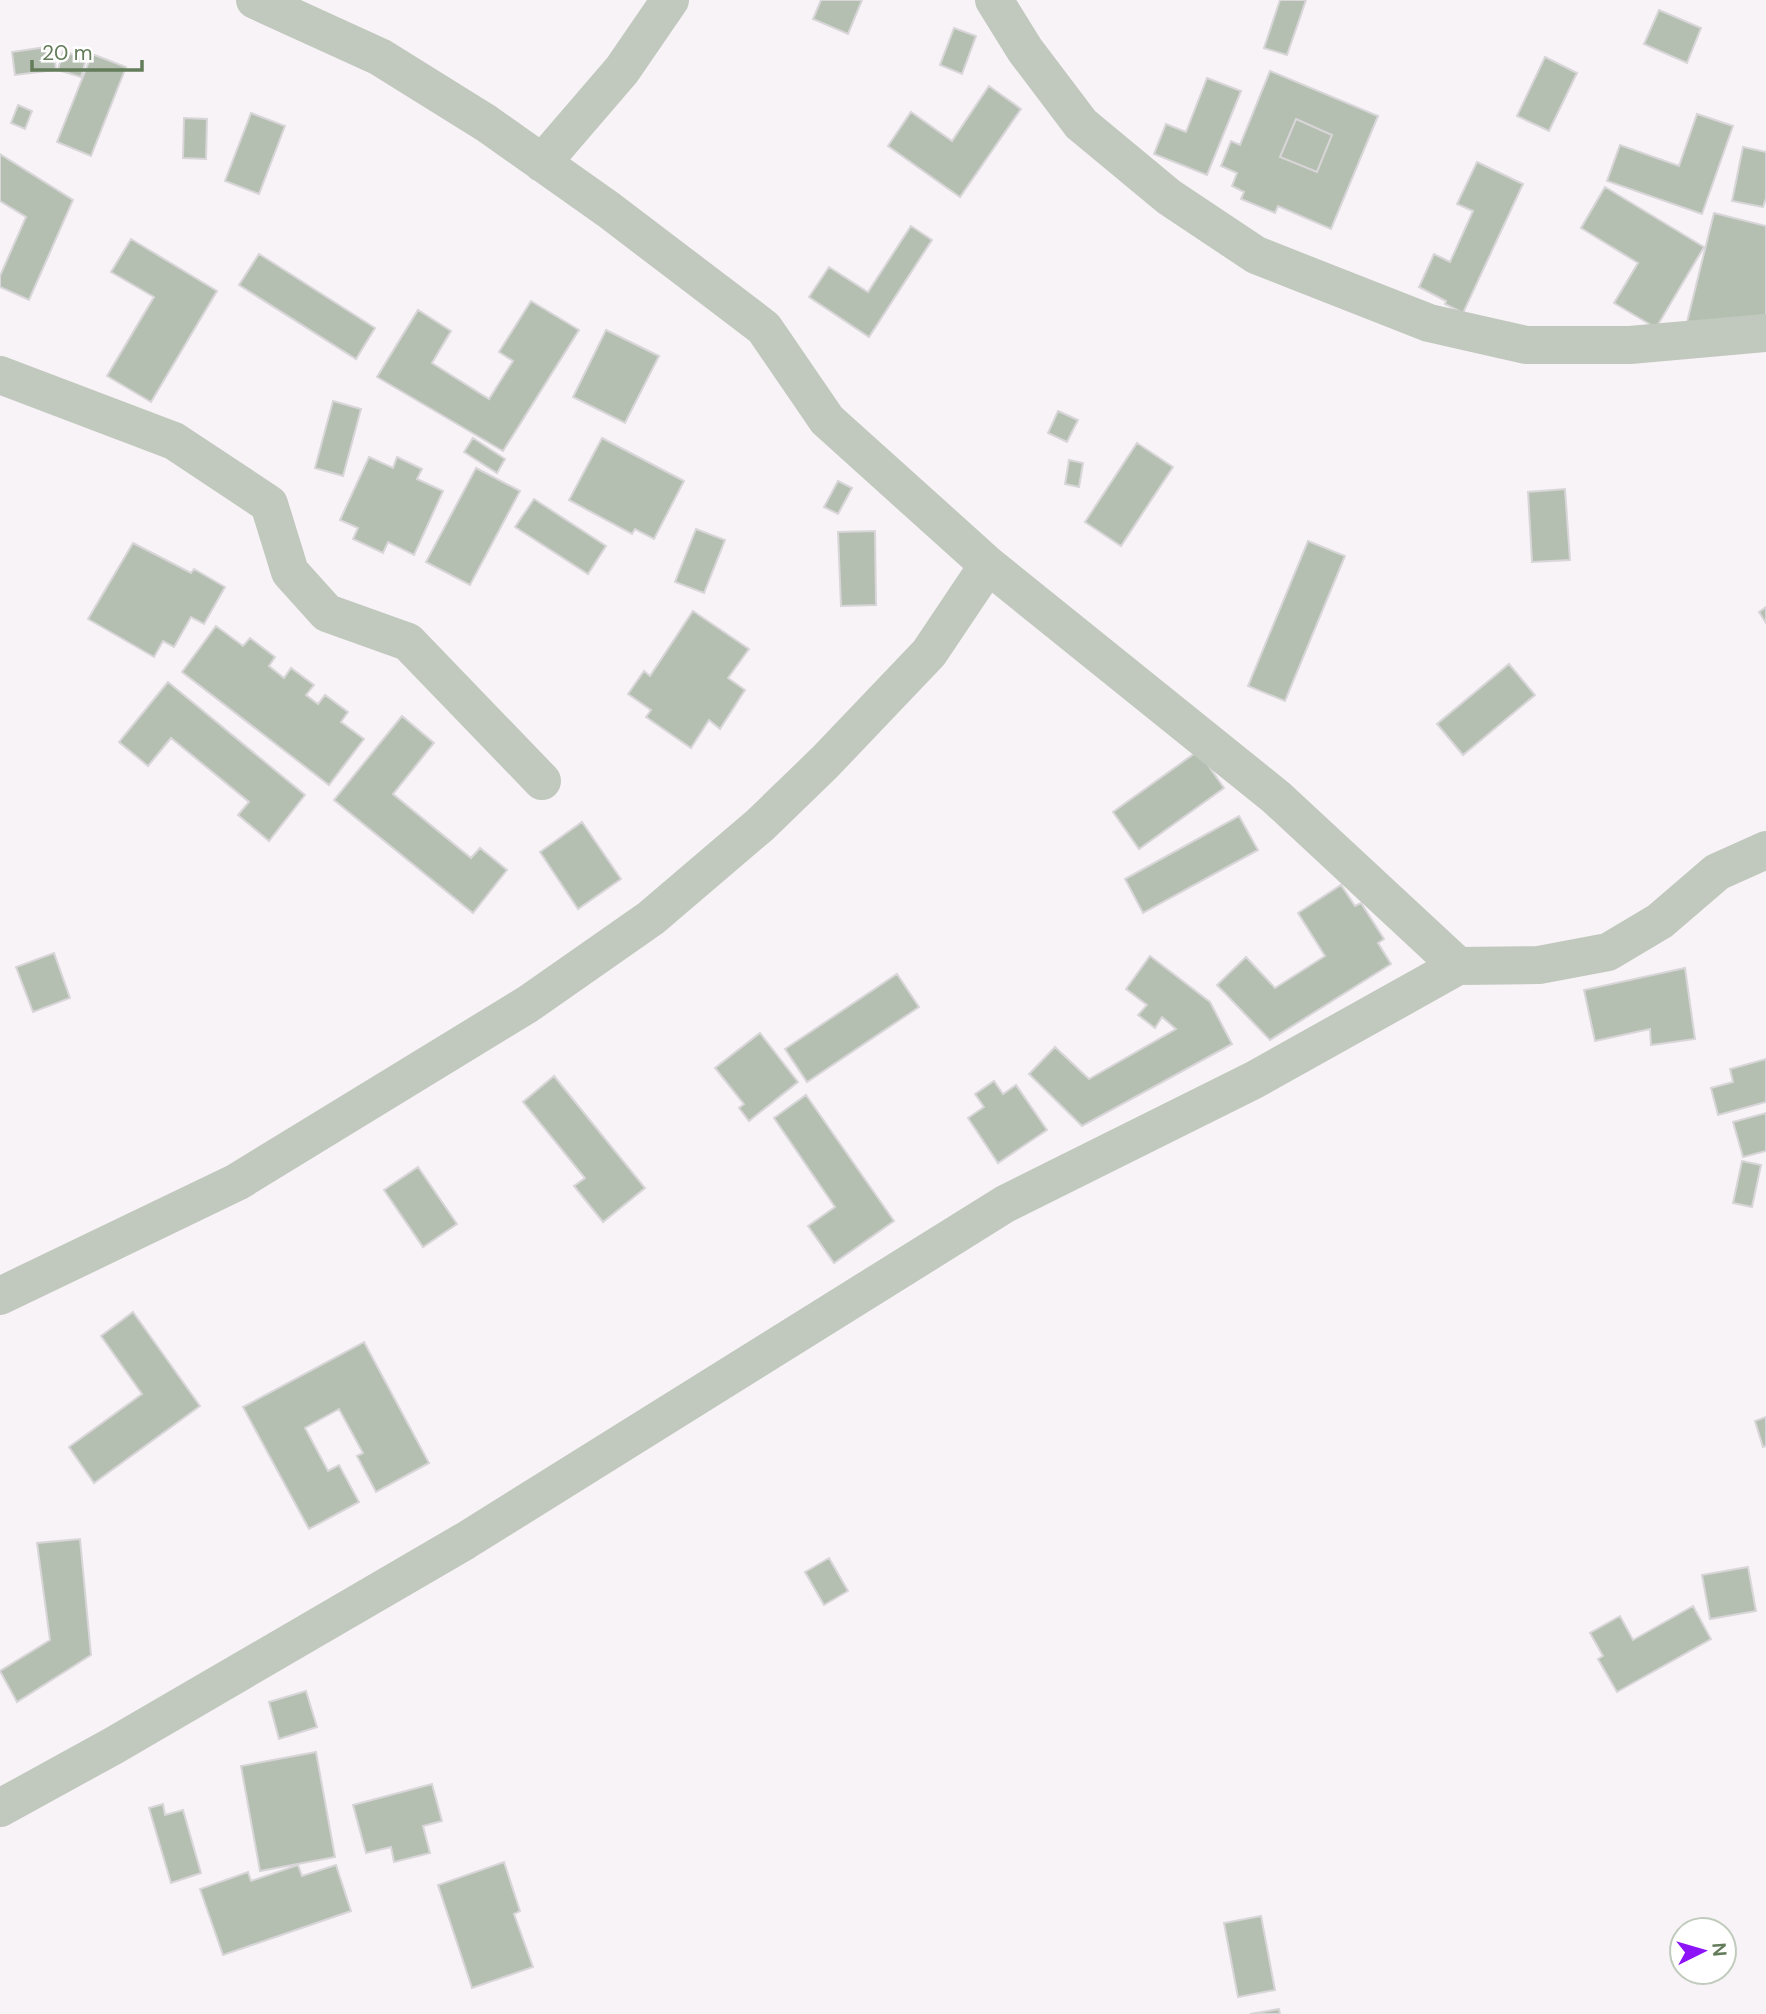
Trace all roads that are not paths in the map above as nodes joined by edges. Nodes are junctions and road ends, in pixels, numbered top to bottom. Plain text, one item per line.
1 (255, 0) edge
2 (670, 0) edge
3 (994, 0) edge
4 (542, 163) junction
5 (1766, 333) edge
6 (0, 375) edge
7 (988, 565) junction
8 (542, 781) dead end
9 (1766, 850) edge
10 (1458, 965) junction
11 (0, 1296) edge
12 (0, 1808) edge

1 - 4 street
2 - 4 street
3 - 5 street
4 - 7 street
6 - 8 street
7 - 10 street
7 - 11 street
9 - 10 street
10 - 12 street

